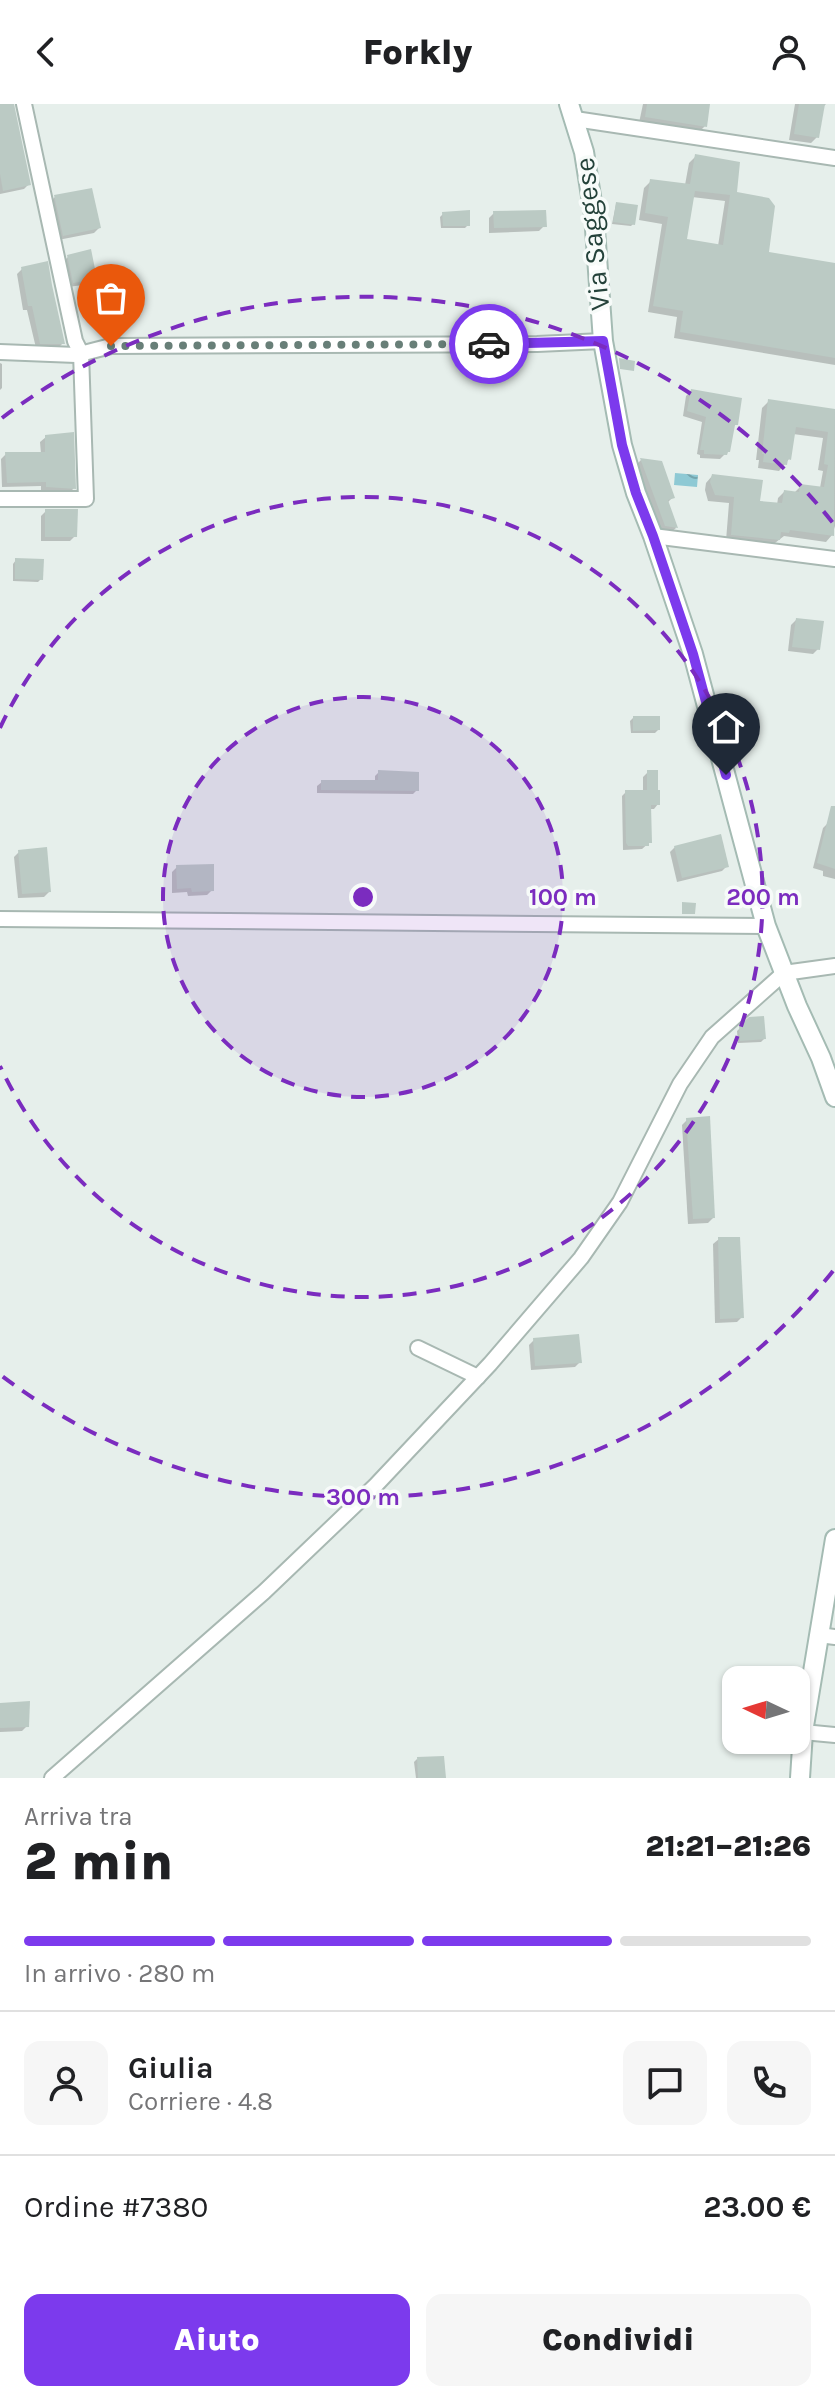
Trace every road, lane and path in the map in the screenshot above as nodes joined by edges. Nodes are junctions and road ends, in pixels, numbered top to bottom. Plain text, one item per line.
1 (24, 104) edge
2 (572, 112) edge
3 (835, 158) edge
4 (603, 341) junction
5 (0, 352) edge
6 (81, 353) junction
7 (0, 499) edge
8 (653, 536) junction
9 (835, 559) edge
10 (0, 919) edge
11 (766, 926) junction
12 (835, 966) edge
13 (784, 973) junction
14 (835, 1097) edge
15 (418, 1348) dead end
16 (478, 1377) junction
17 (835, 1539) edge
18 (827, 1636) edge
19 (810, 1704) edge
20 (810, 1733) edge
21 (835, 1735) edge
22 (802, 1754) edge
23 (52, 1778) edge
24 (800, 1778) edge

1 - 6 street
2 - 3 street
2 - 4 main road, Via Saggese
4 - 6 street
4 - 8 main road, Via Saggese
5 - 6 street
6 - 7 street
8 - 9 street
8 - 11 main road, Via Saggese
10 - 11 street
11 - 13 main road, Via Saggese
12 - 13 street
13 - 14 main road, Via Saggese
13 - 16 street
15 - 16 street
16 - 23 street
17 - 18 main road
18 - 19 main road
20 - 21 street
22 - 24 main road

